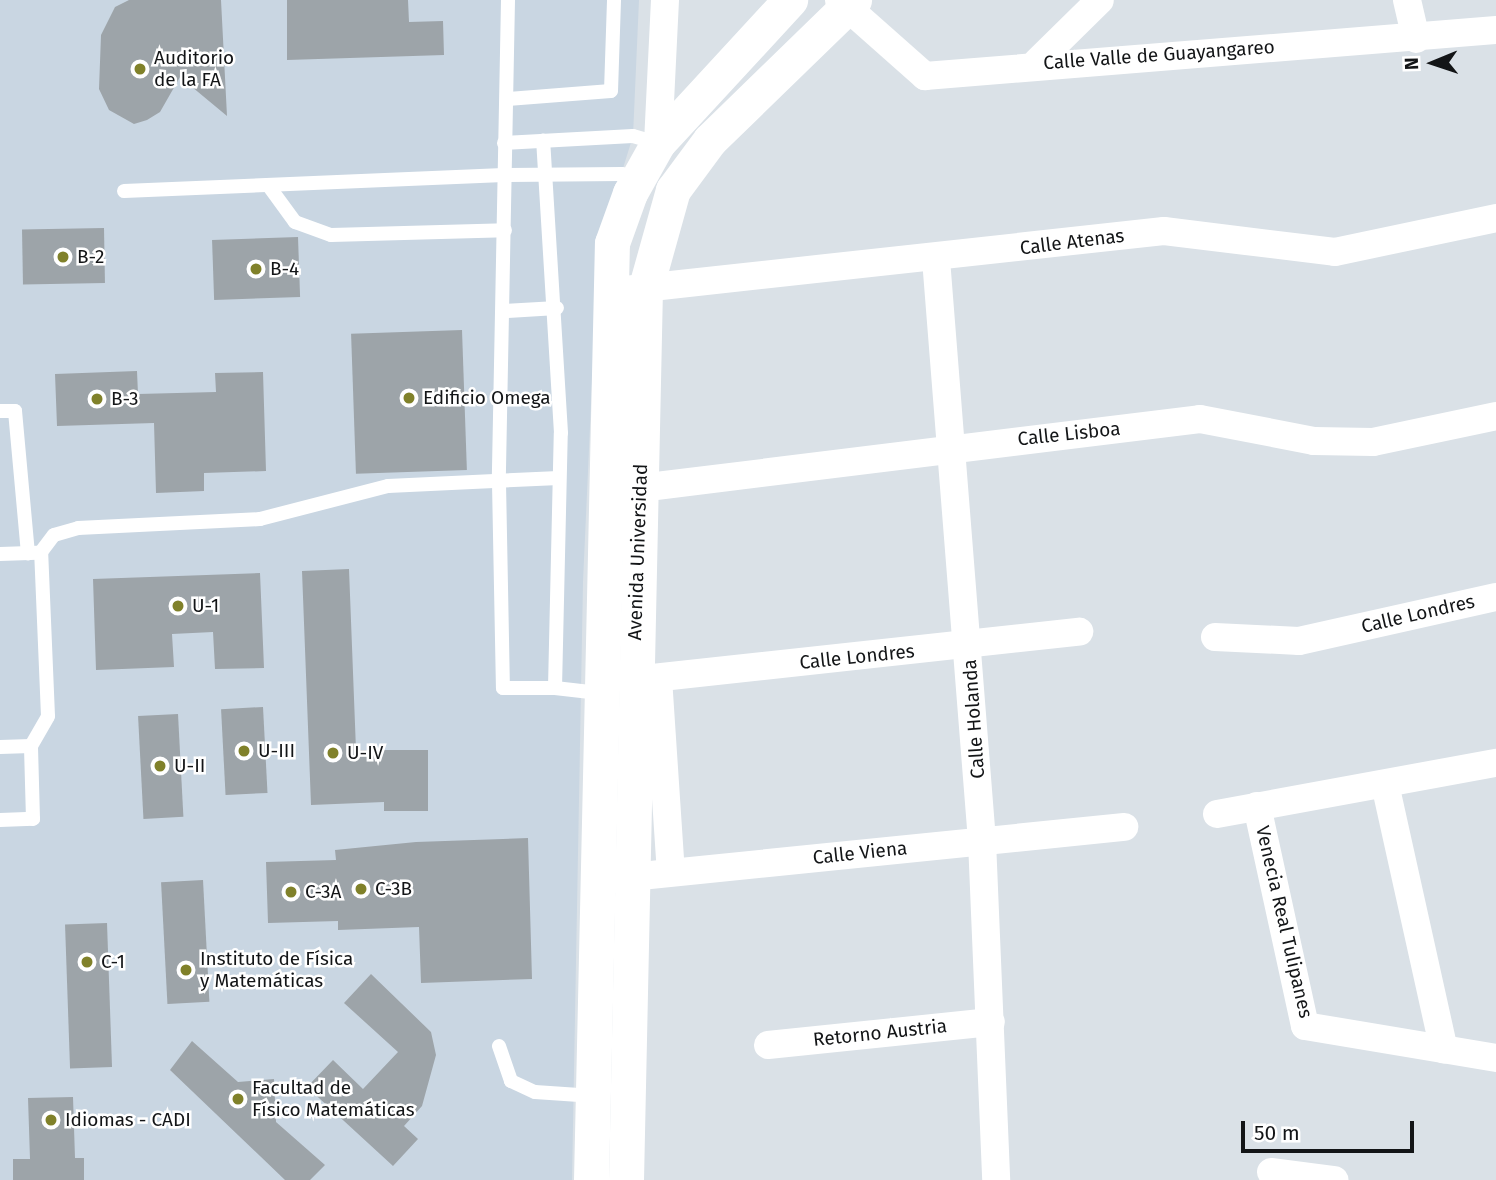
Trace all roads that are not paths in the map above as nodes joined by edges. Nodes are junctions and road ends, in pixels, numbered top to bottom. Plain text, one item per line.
1 (508, 0) edge
2 (614, 0) edge
3 (664, 0) edge
4 (790, 0) edge
5 (1100, 0) edge
6 (1407, 0) edge
7 (846, 3) edge
8 (1496, 30) edge
9 (1416, 39) junction
10 (1037, 62) junction
11 (507, 99) junction
12 (543, 141) junction
13 (504, 142) junction
14 (658, 143) junction
15 (504, 175) junction
16 (546, 177) junction
17 (636, 181) junction
18 (268, 185) junction
19 (124, 191) dead end
20 (1496, 218) edge
21 (505, 230) junction
22 (936, 259) junction
23 (609, 289) junction
24 (645, 290) junction
25 (556, 308) junction
26 (506, 311) junction
27 (0, 411) edge
28 (1496, 416) edge
29 (952, 447) junction
30 (559, 478) junction
31 (499, 483) junction
32 (640, 488) junction
33 (34, 553) junction
34 (0, 554) edge
35 (1496, 597) edge
36 (1079, 632) dead end
37 (1215, 637) dead end
38 (968, 645) junction
39 (646, 679) junction
40 (555, 688) junction
41 (599, 693) junction
42 (31, 746) junction
43 (0, 747) edge
44 (1496, 763) edge
45 (1385, 783) junction
46 (1257, 806) junction
47 (1217, 814) dead end
48 (0, 820) edge
49 (1124, 827) dead end
50 (982, 841) junction
51 (671, 872) junction
52 (634, 876) junction
53 (597, 880) junction
54 (991, 1021) junction
55 (768, 1045) dead end
56 (499, 1046) dead end
57 (1444, 1050) junction
58 (1496, 1058) edge
59 (595, 1096) junction
60 (1271, 1172) dead end
61 (591, 1180) edge
62 (626, 1180) edge
63 (996, 1180) edge
64 (1327, 1180) edge

1 - 11 lane
2 - 11 lane
3 - 14 street
4 - 14 street, Avenida Universidad
5 - 10 street
6 - 9 street
7 - 10 street, Calle Valle de Guayangareo
7 - 24 street, Avenida Universidad
8 - 9 street, Calle Valle de Guayangareo
9 - 10 street, Calle Valle de Guayangareo
11 - 13 lane
12 - 13 lane
12 - 14 lane
12 - 16 lane
13 - 15 lane
14 - 17 street, Avenida Universidad
15 - 16 lane
15 - 18 lane
15 - 21 lane
16 - 17 lane
16 - 25 lane
17 - 23 street, Avenida Universidad
18 - 19 lane
18 - 21 lane
20 - 22 street, Calle Atenas
21 - 26 lane
22 - 24 street, Calle Atenas
22 - 29 street, Calle Holanda
23 - 24 street, Calle Atenas
23 - 41 street, Avenida Universidad
24 - 32 street, Avenida Universidad
25 - 26 lane
25 - 30 lane
26 - 31 lane
27 - 33 lane
28 - 29 street, Calle Lisboa
29 - 32 street, Calle Lisboa
29 - 38 street, Calle Holanda
30 - 31 lane
30 - 40 lane
31 - 33 lane
31 - 40 lane
32 - 39 street, Avenida Universidad
33 - 34 lane
33 - 42 lane
35 - 37 street, Calle Londres
36 - 38 street, Calle Londres
38 - 39 street, Calle Londres
38 - 50 street, Calle Holanda
39 - 51 street, Avenida Universidad
39 - 52 street, Avenida Universidad
40 - 41 lane
41 - 53 street, Avenida Universidad
42 - 43 lane
42 - 48 lane
44 - 45 street, Venecia Real Tulipanes
45 - 46 street, Venecia Real Tulipanes
45 - 57 street
46 - 47 street, Venecia Real Tulipanes
46 - 57 street, Venecia Real Tulipanes
49 - 50 street, Calle Viena
50 - 51 street, Calle Viena
50 - 54 street, Calle Holanda
51 - 52 street, Calle Viena
52 - 53 street, Calle Viena
52 - 62 street, Avenida Universidad
53 - 59 street, Avenida Universidad
54 - 55 street, Retorno Austria
54 - 63 street, Calle Holanda
56 - 59 lane
57 - 58 street, Venecia Real Tulipanes
59 - 61 street, Avenida Universidad
60 - 64 street

